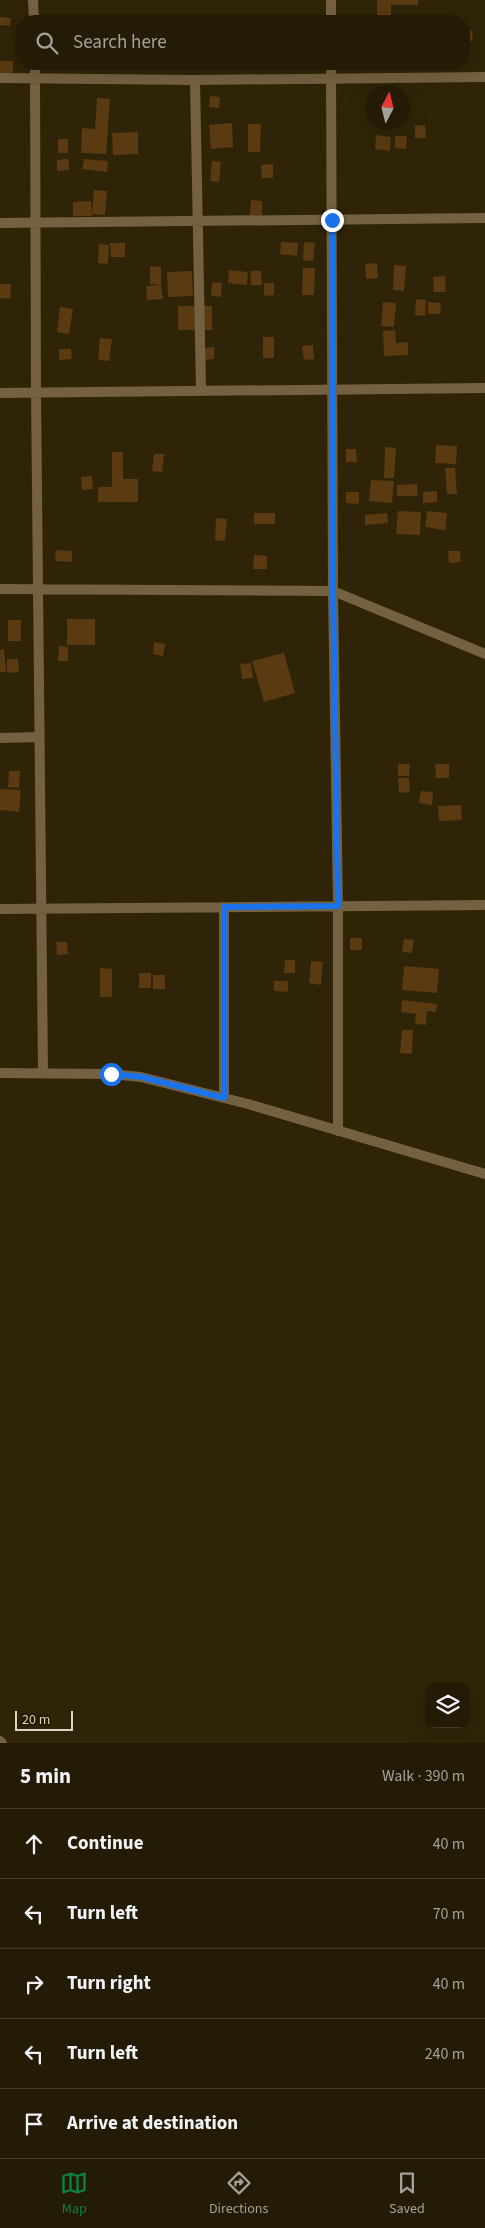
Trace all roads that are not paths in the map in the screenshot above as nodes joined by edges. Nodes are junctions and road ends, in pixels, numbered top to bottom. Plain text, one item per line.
1 (33, 0) edge
2 (331, 0) edge
3 (34, 15) edge
4 (331, 15) edge
5 (35, 70) edge
6 (331, 70) edge
7 (485, 77) edge
8 (0, 78) edge
9 (35, 78) junction
10 (331, 78) junction
11 (194, 80) junction
12 (485, 218) edge
13 (332, 220) junction
14 (198, 222) junction
15 (0, 223) edge
16 (35, 223) junction
17 (485, 388) edge
18 (201, 390) junction
19 (334, 390) junction
20 (36, 392) junction
21 (0, 393) edge
22 (38, 588) junction
23 (0, 589) edge
24 (333, 591) junction
25 (485, 654) edge
26 (39, 737) junction
27 (0, 738) edge
28 (485, 905) edge
29 (338, 906) junction
30 (224, 907) junction
31 (40, 908) junction
32 (0, 909) edge
33 (0, 1073) edge
34 (43, 1073) junction
35 (224, 1098) junction
36 (338, 1131) junction
37 (485, 1174) edge

1 - 3 street
2 - 4 street
5 - 9 street
6 - 10 street
7 - 10 street
8 - 9 street
9 - 11 street
9 - 16 street
10 - 11 street
10 - 13 street
11 - 14 street
12 - 13 street
13 - 14 street
13 - 19 street
14 - 16 street
14 - 18 street
15 - 16 street
16 - 20 street
17 - 19 street
18 - 19 street
18 - 20 street
19 - 24 street
20 - 21 street
20 - 22 street
22 - 23 street
22 - 24 street
22 - 26 street
24 - 25 street
24 - 29 street
26 - 27 street
26 - 31 street
28 - 29 street
29 - 30 street
29 - 36 street
30 - 31 street
30 - 35 street
31 - 32 street
31 - 34 street
33 - 34 street
34 - 35 street
35 - 36 street
36 - 37 street

